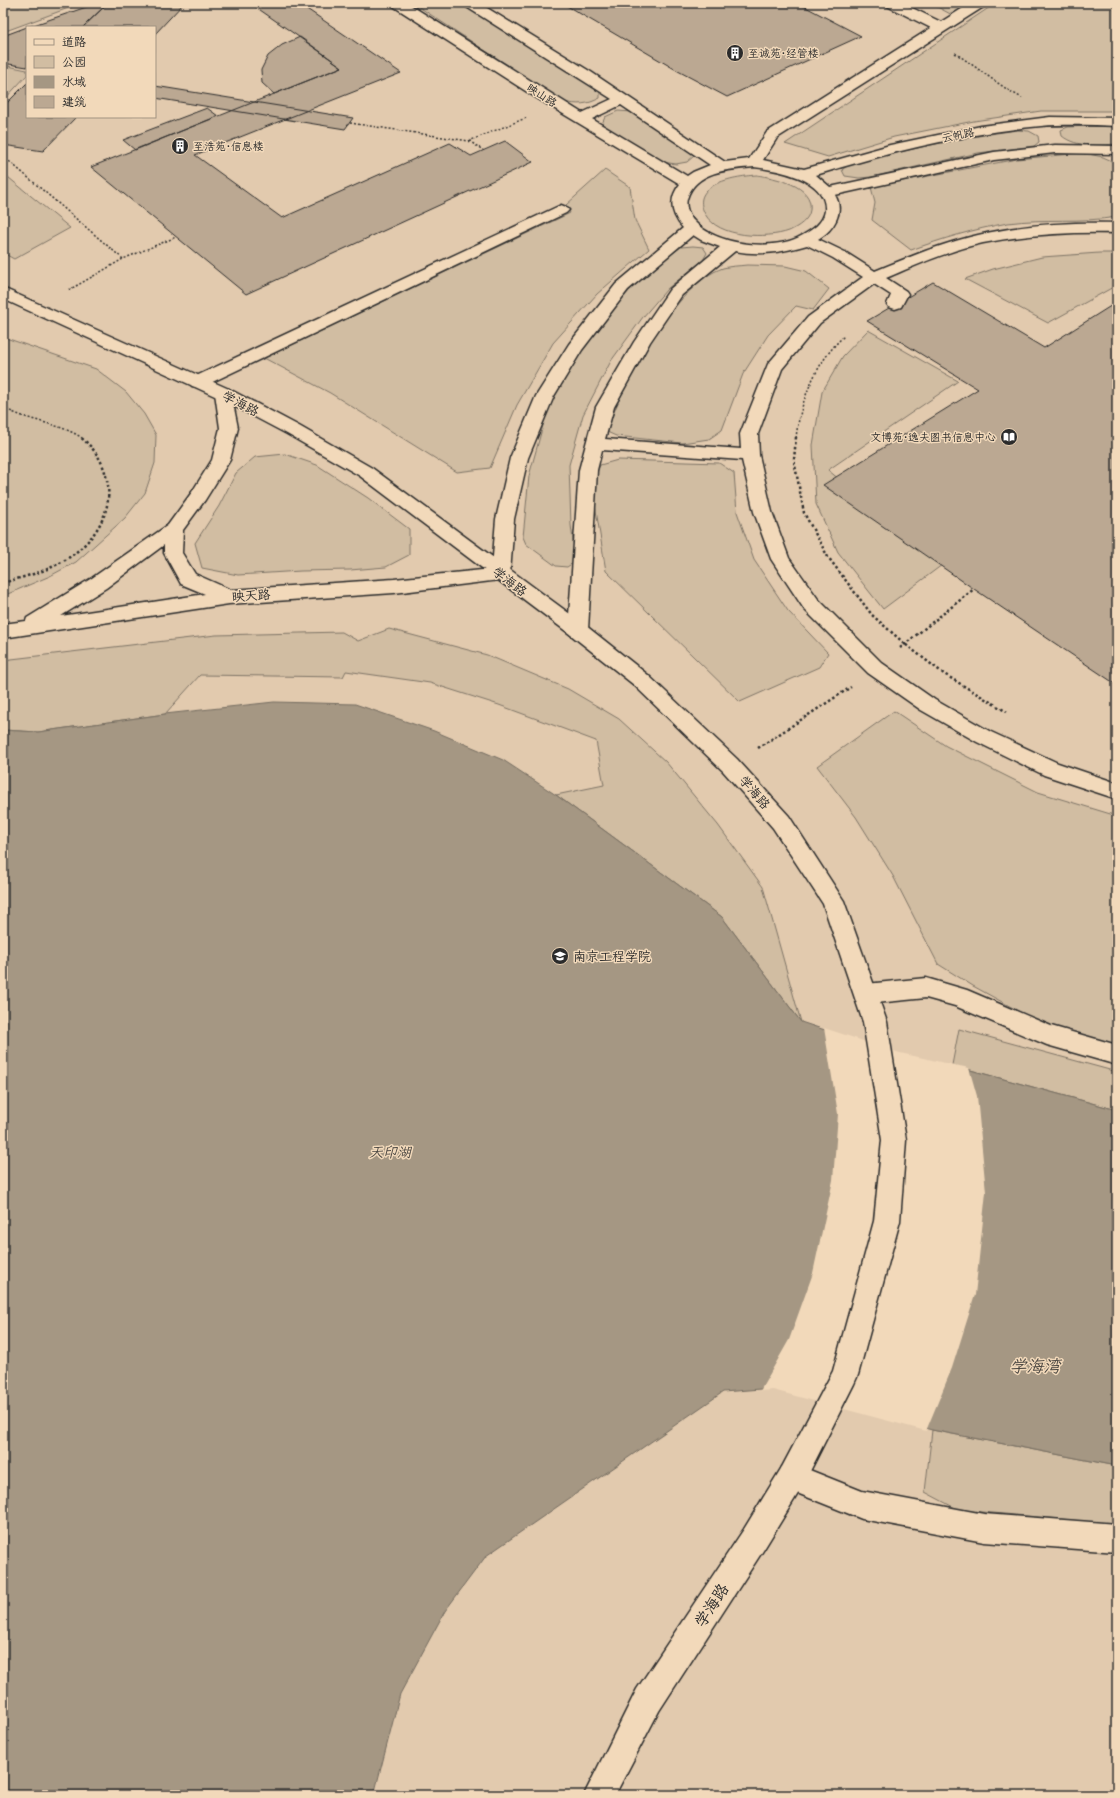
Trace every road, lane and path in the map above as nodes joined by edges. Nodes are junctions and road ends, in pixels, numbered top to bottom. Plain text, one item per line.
1 (316, 3) edge
2 (398, 3) edge
3 (470, 3) edge
4 (892, 3) edge
5 (980, 3) edge
6 (305, 7) dead end
7 (934, 31) junction
8 (622, 99) junction
9 (558, 105) junction
10 (581, 119) junction
11 (1043, 122) junction
12 (1117, 122) edge
13 (350, 123) dead end
14 (469, 141) junction
15 (1055, 149) junction
16 (483, 150) dead end
17 (1117, 150) edge
18 (3, 156) edge
19 (754, 163) junction
20 (722, 166) junction
21 (803, 174) junction
22 (688, 183) junction
23 (827, 192) junction
24 (561, 210) dead end
25 (692, 228) junction
26 (1117, 228) edge
27 (176, 237) dead end
28 (808, 240) junction
29 (731, 246) junction
30 (123, 259) junction
31 (874, 277) junction
32 (68, 290) dead end
33 (3, 293) edge
34 (896, 304) dead end
35 (848, 332) dead end
36 (198, 382) junction
37 (223, 393) junction
38 (3, 407) edge
39 (595, 444) junction
40 (750, 455) junction
41 (174, 528) junction
42 (500, 574) junction
43 (3, 583) edge
44 (974, 589) dead end
45 (229, 597) junction
46 (27, 628) junction
47 (578, 630) junction
48 (3, 631) edge
49 (905, 644) junction
50 (874, 668) junction
51 (1008, 713) dead end
52 (730, 765) junction
53 (1117, 791) edge
54 (866, 994) junction
55 (1117, 1055) edge
56 (792, 1476) junction
57 (1117, 1538) edge
58 (599, 1795) edge

1 - 6 path
2 - 9 street, 映山路
3 - 8 street
4 - 7 street
5 - 7 street
7 - 11 path
7 - 19 street
8 - 10 street
8 - 20 street
9 - 10 street, 映山路
9 - 14 path
10 - 22 street, 映山路
11 - 12 street, 云帆路
11 - 15 street
11 - 21 street, 云帆路
13 - 14 path
14 - 16 path
15 - 17 street
15 - 23 street
18 - 30 path
19 - 20 street
19 - 21 street
20 - 22 street
21 - 23 street
22 - 25 street
23 - 28 street
24 - 36 street
25 - 29 street
25 - 42 street
26 - 31 street
27 - 30 path
28 - 29 street
28 - 31 street
29 - 39 street
30 - 32 path
31 - 34 street
31 - 40 street
33 - 36 street, 学海路
35 - 49 path
36 - 37 street, 学海路
37 - 41 street
37 - 42 street, 学海路
38 - 43 path
39 - 40 street
39 - 47 street
40 - 50 street
41 - 45 street
41 - 46 street
42 - 45 street, 映天路
42 - 47 street, 学海路
44 - 49 path
45 - 46 street, 映天路
46 - 48 street, 映天路
47 - 52 street, 学海路
49 - 50 path
49 - 51 path
50 - 52 path
50 - 53 street
52 - 54 street, 学海路
54 - 55 street
54 - 56 street, 学海路
56 - 57 street
56 - 58 street, 学海路

